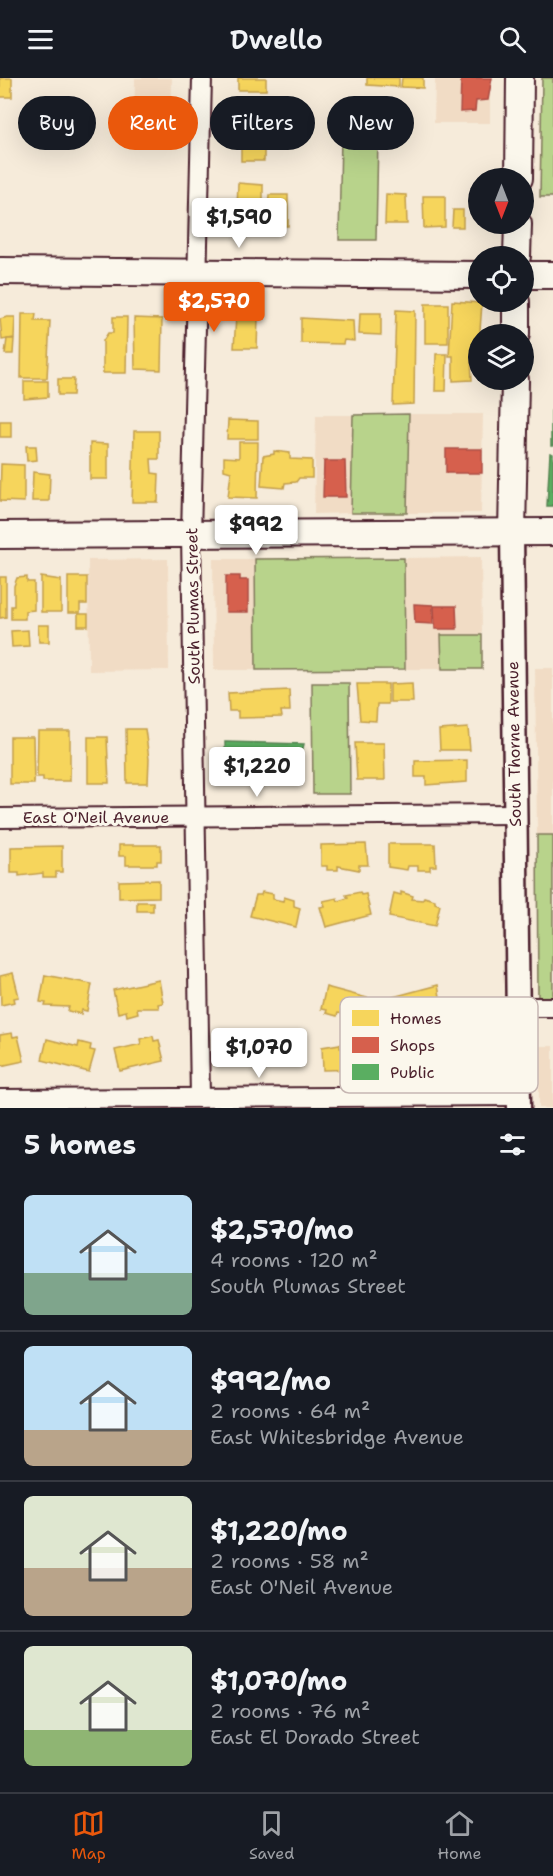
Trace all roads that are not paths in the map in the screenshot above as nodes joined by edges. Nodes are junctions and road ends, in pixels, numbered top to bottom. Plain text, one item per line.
1 (202, 78) edge
2 (520, 78) edge
3 (519, 168) edge
4 (0, 271) edge
5 (198, 271) junction
6 (468, 275) edge
7 (534, 275) edge
8 (553, 275) edge
9 (515, 390) edge
10 (553, 532) edge
11 (512, 533) junction
12 (0, 535) edge
13 (191, 535) junction
14 (515, 814) junction
15 (196, 816) junction
16 (0, 818) edge
17 (518, 997) edge
18 (200, 1098) junction
19 (0, 1099) edge
20 (519, 1102) edge

1 - 5 street, South Plumas Street
2 - 3 main road
4 - 5 main road
5 - 6 main road
5 - 13 street, South Plumas Street
7 - 8 main road
9 - 11 main road, South Thorne Avenue
10 - 11 main road
11 - 13 main road
11 - 14 street, South Thorne Avenue
12 - 13 main road
13 - 15 street, South Plumas Street
14 - 15 street, East O'Neil Avenue
14 - 17 street, South Thorne Avenue
15 - 16 street, East O'Neil Avenue
15 - 18 street, South Plumas Street
18 - 19 street
18 - 20 street

